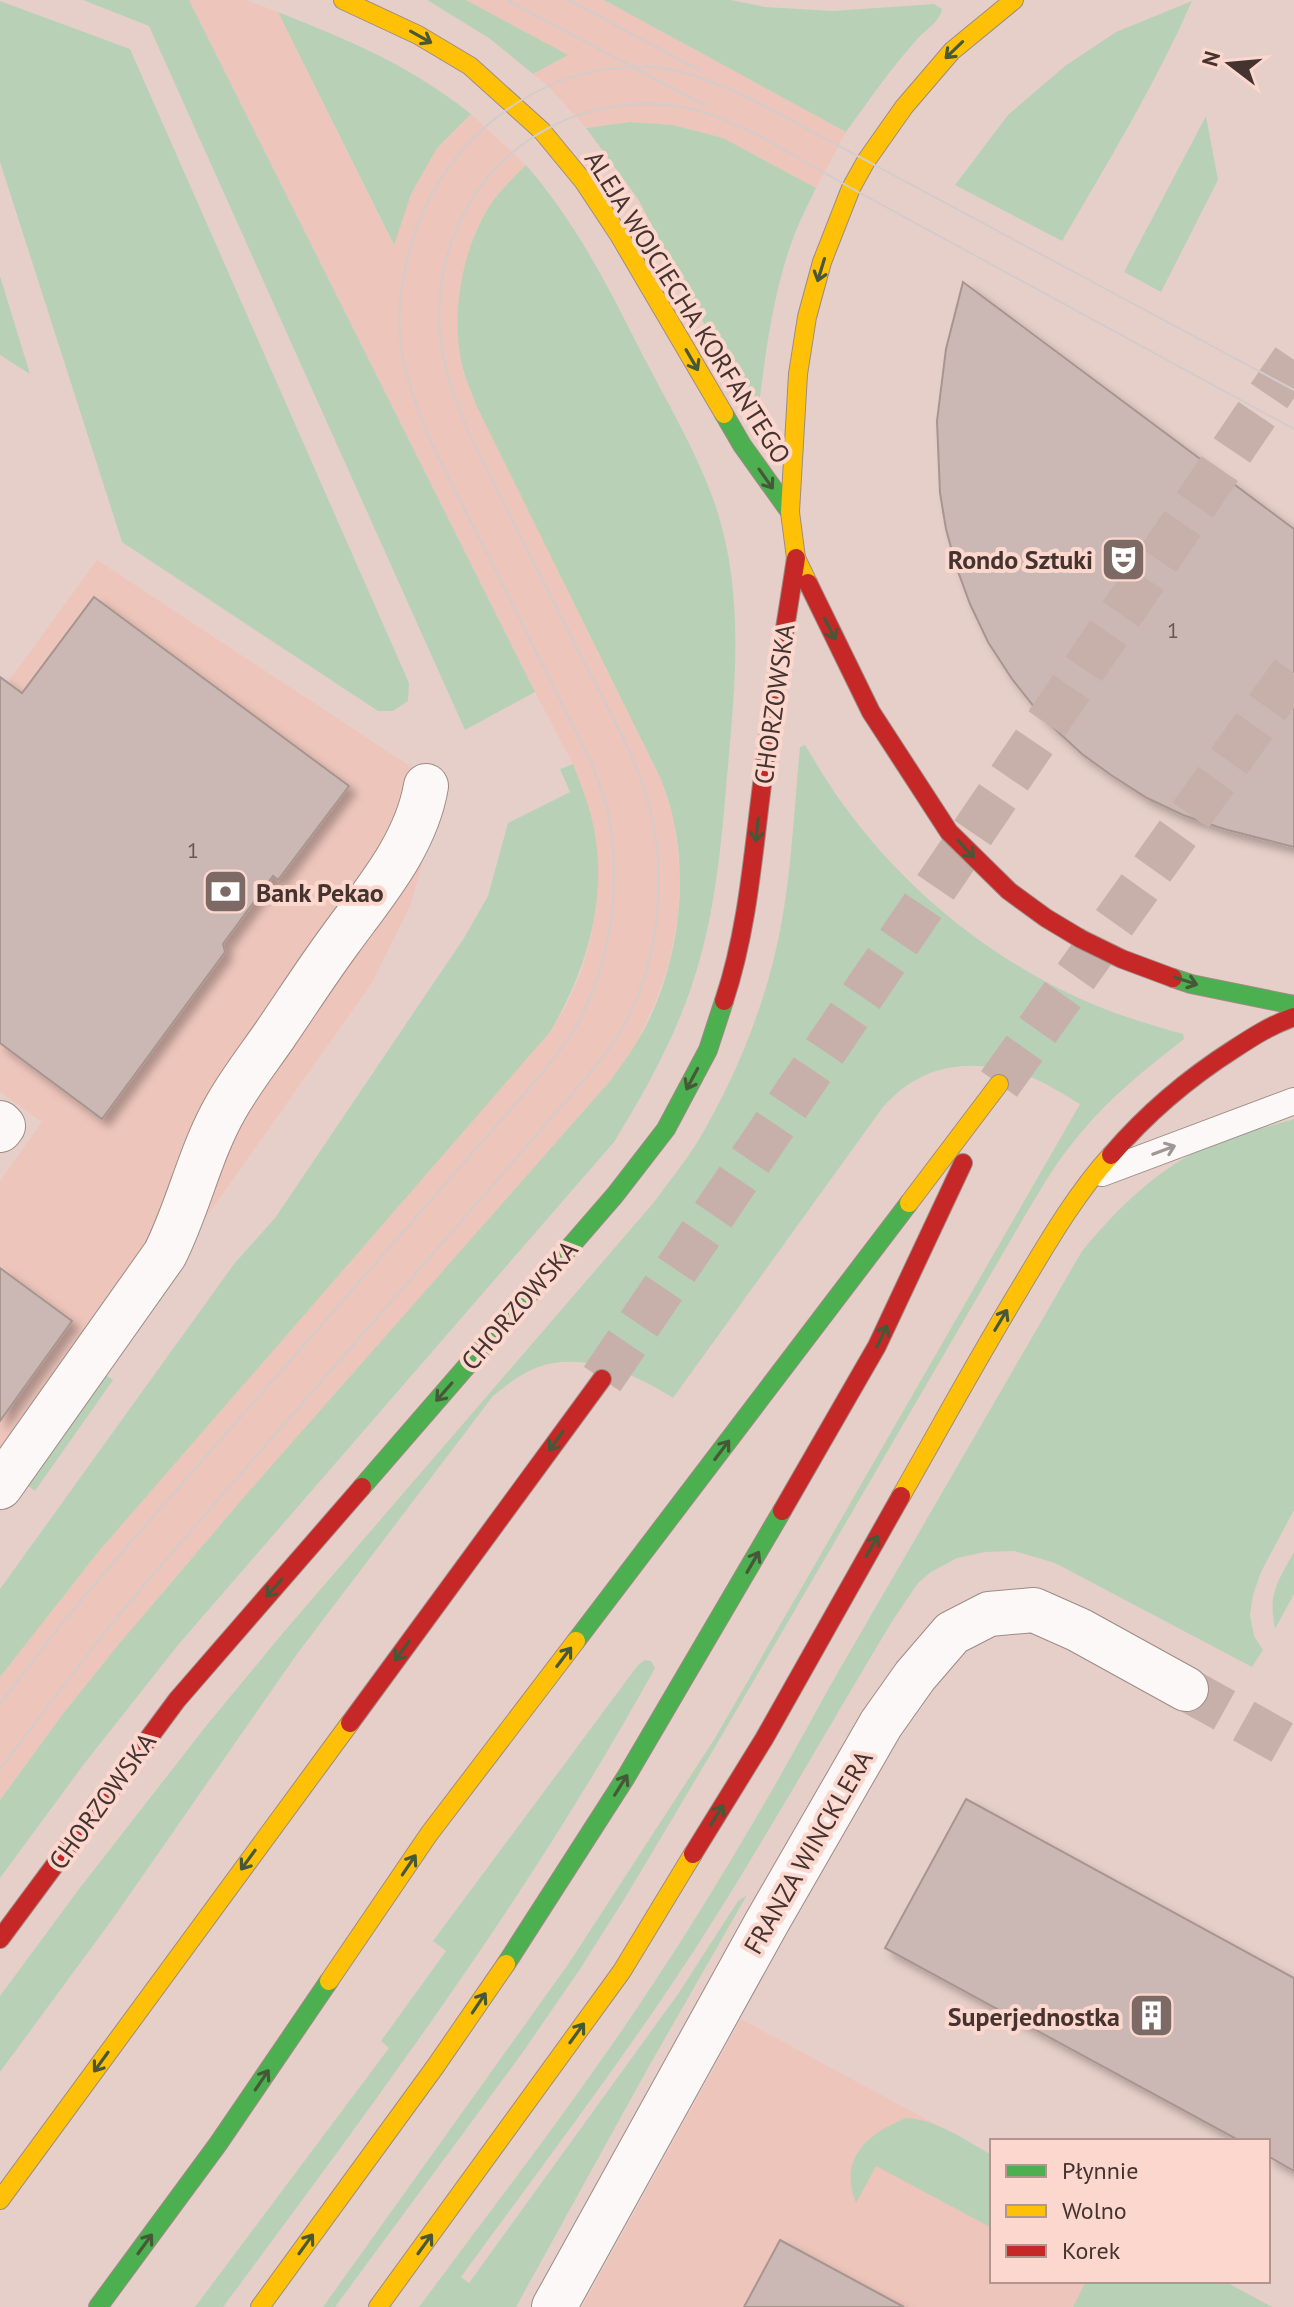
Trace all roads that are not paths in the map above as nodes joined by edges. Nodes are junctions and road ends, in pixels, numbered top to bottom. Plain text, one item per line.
1 (343, 0) edge
2 (1014, 0) edge
3 (790, 512) junction
4 (796, 558) junction
5 (426, 786) dead end
6 (1294, 1005) edge
7 (1294, 1017) edge
8 (1294, 1101) edge
9 (0, 1123) edge
10 (0, 1130) edge
11 (1091, 1177) junction
12 (602, 1379) tunnel mouth
13 (0, 1487) edge
14 (1186, 1689) tunnel mouth
15 (0, 1939) edge
16 (0, 2200) edge
17 (98, 2307) edge
18 (260, 2307) edge
19 (378, 2307) edge
20 (554, 2307) edge

1 -> 3 main road, ALEJA WOJCIECHA KORFANTEGO
2 -> 3 main road
3 - 4 main road
4 -> 6 main road
4 -> 15 main road, CHORZOWSKA
5 - 13 street
7 - 11 main road
11 -> 8 lane
9 - 10 street
19 -> 11 main road
12 -> 16 main road
14 - 20 street, FRANZA WINCKLERA
17 - 18 main road

